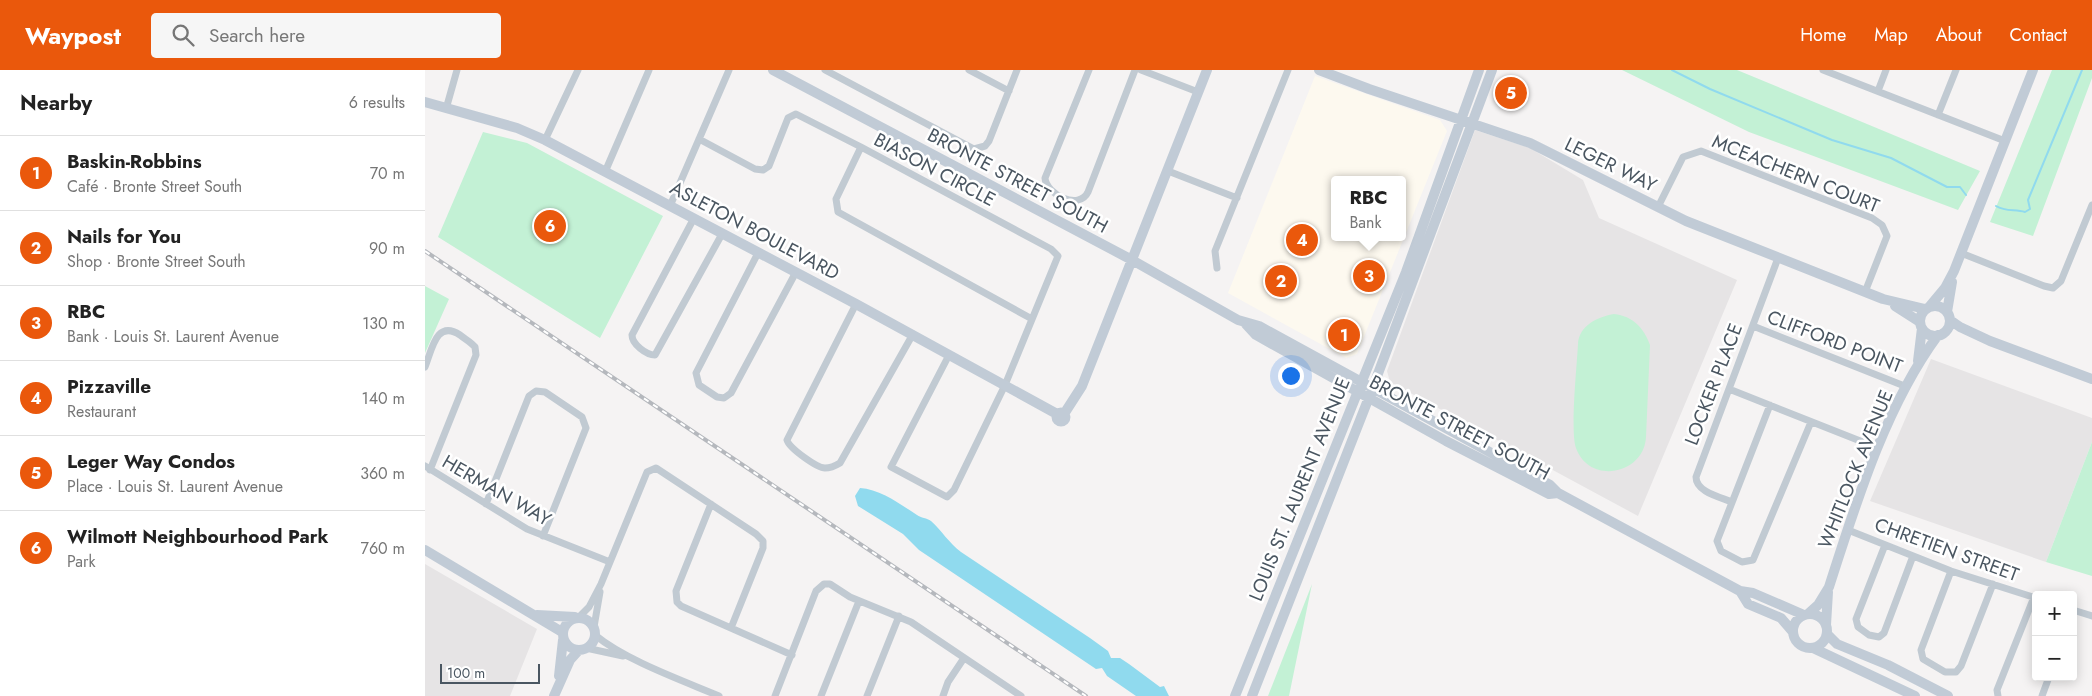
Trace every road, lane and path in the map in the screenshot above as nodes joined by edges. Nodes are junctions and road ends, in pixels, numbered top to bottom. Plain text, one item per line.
1 (457, 70) edge
2 (578, 70) edge
3 (649, 70) edge
4 (729, 70) edge
5 (773, 70) edge
6 (825, 70) edge
7 (969, 70) edge
8 (1017, 70) edge
9 (1089, 70) edge
10 (1135, 70) edge
11 (1141, 70) edge
12 (1207, 70) edge
13 (1288, 70) edge
14 (1319, 70) edge
15 (1479, 70) edge
16 (1492, 70) edge
17 (1823, 70) edge
18 (1886, 70) edge
19 (1956, 70) edge
20 (2033, 70) edge
21 (1009, 91) junction
22 (1877, 91) junction
23 (1198, 92) junction
24 (425, 102) edge
25 (446, 109) junction
26 (1938, 115) junction
27 (1462, 119) junction
28 (1472, 123) junction
29 (699, 139) junction
30 (545, 140) junction
31 (2005, 141) junction
32 (861, 147) junction
33 (1168, 171) junction
34 (605, 172) junction
35 (1237, 198) junction
36 (2092, 205) edge
37 (670, 206) junction
38 (1658, 207) junction
39 (694, 218) junction
40 (722, 234) junction
41 (758, 253) junction
42 (1961, 253) junction
43 (1778, 258) junction
44 (1132, 260) junction
45 (1217, 268) dead end
46 (1954, 271) junction
47 (796, 272) junction
48 (1865, 292) junction
49 (1883, 299) junction
50 (856, 304) junction
51 (1928, 308) junction
52 (1948, 316) junction
53 (1032, 319) junction
54 (1245, 324) junction
55 (1921, 325) junction
56 (1753, 326) junction
57 (1942, 333) junction
58 (913, 334) junction
59 (1989, 341) junction
60 (949, 355) junction
61 (1917, 364) junction
62 (425, 367) edge
63 (2092, 379) edge
64 (1361, 381) junction
65 (1005, 385) junction
66 (1373, 387) junction
67 (1907, 387) junction
68 (1729, 389) junction
69 (1356, 392) junction
70 (1368, 399) junction
71 (1769, 405) junction
72 (1811, 422) junction
73 (1878, 448) junction
74 (427, 468) edge
75 (1558, 493) junction
76 (1732, 502) junction
77 (486, 504) junction
78 (711, 504) junction
79 (1847, 530) junction
80 (543, 536) junction
81 (1885, 545) junction
82 (425, 550) edge
83 (1913, 556) junction
84 (610, 562) junction
85 (1951, 571) junction
86 (601, 584) junction
87 (1993, 584) junction
88 (1829, 587) junction
89 (1740, 591) junction
90 (2032, 597) edge
91 (859, 601) junction
92 (2032, 605) edge
93 (2077, 613) edge
94 (536, 615) junction
95 (1806, 615) junction
96 (899, 616) junction
97 (2092, 616) edge
98 (577, 617) junction
99 (731, 628) junction
100 (1826, 630) junction
101 (594, 631) junction
102 (1793, 632) junction
103 (563, 636) junction
104 (1813, 648) junction
105 (582, 649) junction
106 (791, 655) junction
107 (964, 658) junction
108 (638, 660) junction
109 (2048, 681) edge
110 (555, 692) edge
111 (713, 695) edge
112 (1018, 695) edge
113 (775, 696) edge
114 (821, 696) edge
115 (867, 696) edge
116 (943, 696) edge
117 (1235, 696) edge
118 (1252, 696) edge
119 (1915, 696) edge
120 (1948, 696) edge
121 (1998, 696) edge
122 (2042, 696) edge

1 - 25 street
2 - 30 street
3 - 34 street
4 - 29 street
5 - 44 main road, BRONTE STREET SOUTH
6 - 21 street
7 - 21 street
8 - 21 street
9 - 10 street
11 - 23 street
12 - 23 main road
13 - 35 street
14 - 27 main road, LEGER WAY
15 - 27 main road, LOUIS ST. LAURENT AVENUE
16 - 28 main road, LOUIS ST. LAURENT AVENUE
17 - 22 street
18 - 22 street
19 - 26 street
20 - 31 main road
22 - 26 street
23 - 33 main road
24 - 25 main road, ASLETON BOULEVARD
25 - 30 main road, ASLETON BOULEVARD
26 - 31 street
27 - 28 main road, LEGER WAY
27 - 64 main road, LOUIS ST. LAURENT AVENUE
28 - 38 main road, LEGER WAY
28 - 66 main road, LOUIS ST. LAURENT AVENUE
29 - 32 street
29 - 37 street
30 - 34 main road, ASLETON BOULEVARD
31 - 42 main road
32 - 53 street, BIASON CIRCLE
32 - 53 street, BIASON CIRCLE
33 - 35 street
33 - 44 main road
34 - 37 main road, ASLETON BOULEVARD
35 - 45 street
36 - 42 street
37 - 39 main road, ASLETON BOULEVARD
38 - 43 main road, LEGER WAY
38 - 48 street, MCEACHERN COURT
39 - 40 main road, ASLETON BOULEVARD
39 - 40 street
40 - 41 main road, ASLETON BOULEVARD
41 - 47 main road, ASLETON BOULEVARD
41 - 47 street
42 - 46 main road
43 - 48 main road, LEGER WAY
43 - 56 street, LOCKER PLACE
44 - 54 main road, BRONTE STREET SOUTH
44 - 65 main road, ASLETON BOULEVARD
46 - 51 main road
46 - 52 main road
47 - 50 main road, ASLETON BOULEVARD
48 - 49 main road, LEGER WAY
49 - 51 main road, LEGER WAY
49 - 55 main road, LEGER WAY
50 - 58 main road, ASLETON BOULEVARD
50 - 58 street
51 - 52 main road
51 - 55 main road
52 - 57 main road
52 - 59 main road
53 - 65 street, BIASON CIRCLE
54 - 64 main road, BRONTE STREET SOUTH
54 - 69 main road, BRONTE STREET SOUTH
55 - 57 main road
55 - 61 main road, WHITLOCK AVENUE
56 - 67 street, CLIFFORD POINT
56 - 68 street, LOCKER PLACE
57 - 59 main road
57 - 61 main road, WHITLOCK AVENUE
58 - 60 main road, ASLETON BOULEVARD
59 - 63 main road
60 - 65 main road, ASLETON BOULEVARD
60 - 65 street, BIASON CIRCLE
61 - 67 main road, WHITLOCK AVENUE
62 - 74 street
64 - 66 main road, BRONTE STREET SOUTH
64 - 69 main road, LOUIS ST. LAURENT AVENUE
66 - 70 main road, LOUIS ST. LAURENT AVENUE
66 - 75 main road, BRONTE STREET SOUTH
67 - 73 main road, WHITLOCK AVENUE
68 - 71 street
68 - 76 street, LOCKER PLACE
69 - 70 main road, BRONTE STREET SOUTH
69 - 117 main road, LOUIS ST. LAURENT AVENUE
70 - 75 main road, BRONTE STREET SOUTH
70 - 118 main road, LOUIS ST. LAURENT AVENUE
71 - 72 street
71 - 76 street
72 - 73 street
72 - 76 street
73 - 79 main road, WHITLOCK AVENUE
74 - 77 street, HERMAN WAY
75 - 89 main road, BRONTE STREET SOUTH
77 - 80 street, HERMAN WAY
77 - 80 street
78 - 84 street
78 - 99 street
78 - 99 street
79 - 81 street, CHRETIEN STREET
79 - 88 main road, WHITLOCK AVENUE
80 - 84 street, HERMAN WAY
81 - 83 street, CHRETIEN STREET
81 - 83 street
82 - 94 main road
83 - 85 street, CHRETIEN STREET
84 - 86 street
85 - 87 street, CHRETIEN STREET
85 - 87 street
86 - 98 street
86 - 101 street
87 - 90 street, CHRETIEN STREET
88 - 95 main road, WHITLOCK AVENUE
88 - 100 main road, WHITLOCK AVENUE
89 - 95 main road, BRONTE STREET SOUTH
89 - 102 main road, BRONTE STREET SOUTH
91 - 96 street
91 - 106 street
91 - 114 street
92 - 121 street
93 - 97 street
94 - 98 main road
94 - 103 main road
95 - 100 main road
95 - 102 main road
96 - 107 street
96 - 115 street
98 - 101 main road
98 - 103 main road
99 - 106 street
100 - 104 main road
100 - 120 main road
101 - 105 main road
101 - 108 street
102 - 104 main road
103 - 105 main road
103 - 110 main road
104 - 119 main road
105 - 108 street
105 - 110 main road
106 - 113 street
107 - 112 street
107 - 116 street
108 - 111 street
109 - 122 street

